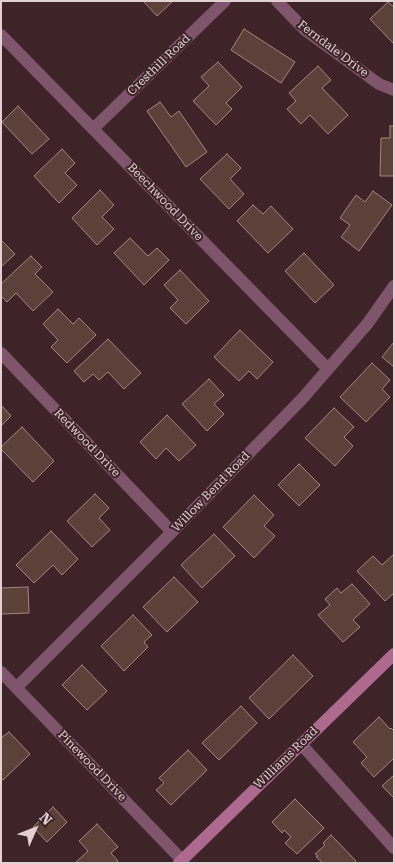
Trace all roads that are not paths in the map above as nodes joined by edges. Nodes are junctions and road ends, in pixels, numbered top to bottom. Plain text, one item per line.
1 (225, 1) edge
2 (276, 1) edge
3 (1, 35) edge
4 (394, 90) edge
5 (93, 129) junction
6 (394, 286) edge
7 (1, 353) edge
8 (328, 369) junction
9 (172, 532) junction
10 (394, 654) edge
11 (1, 672) edge
12 (16, 687) junction
13 (301, 744) junction
14 (394, 848) edge
15 (180, 861) edge

1 - 5 street, Cresthill Road
2 - 4 street, Ferndale Drive
3 - 5 street, Beechwood Drive
5 - 8 street, Beechwood Drive
6 - 8 street, Willow Bend Road
7 - 9 street, Redwood Drive
8 - 9 street, Willow Bend Road
9 - 12 street, Willow Bend Road
10 - 13 street, Williams Road
11 - 12 street, Pinewood Drive
12 - 15 street, Pinewood Drive
13 - 14 street
13 - 15 street, Williams Road

